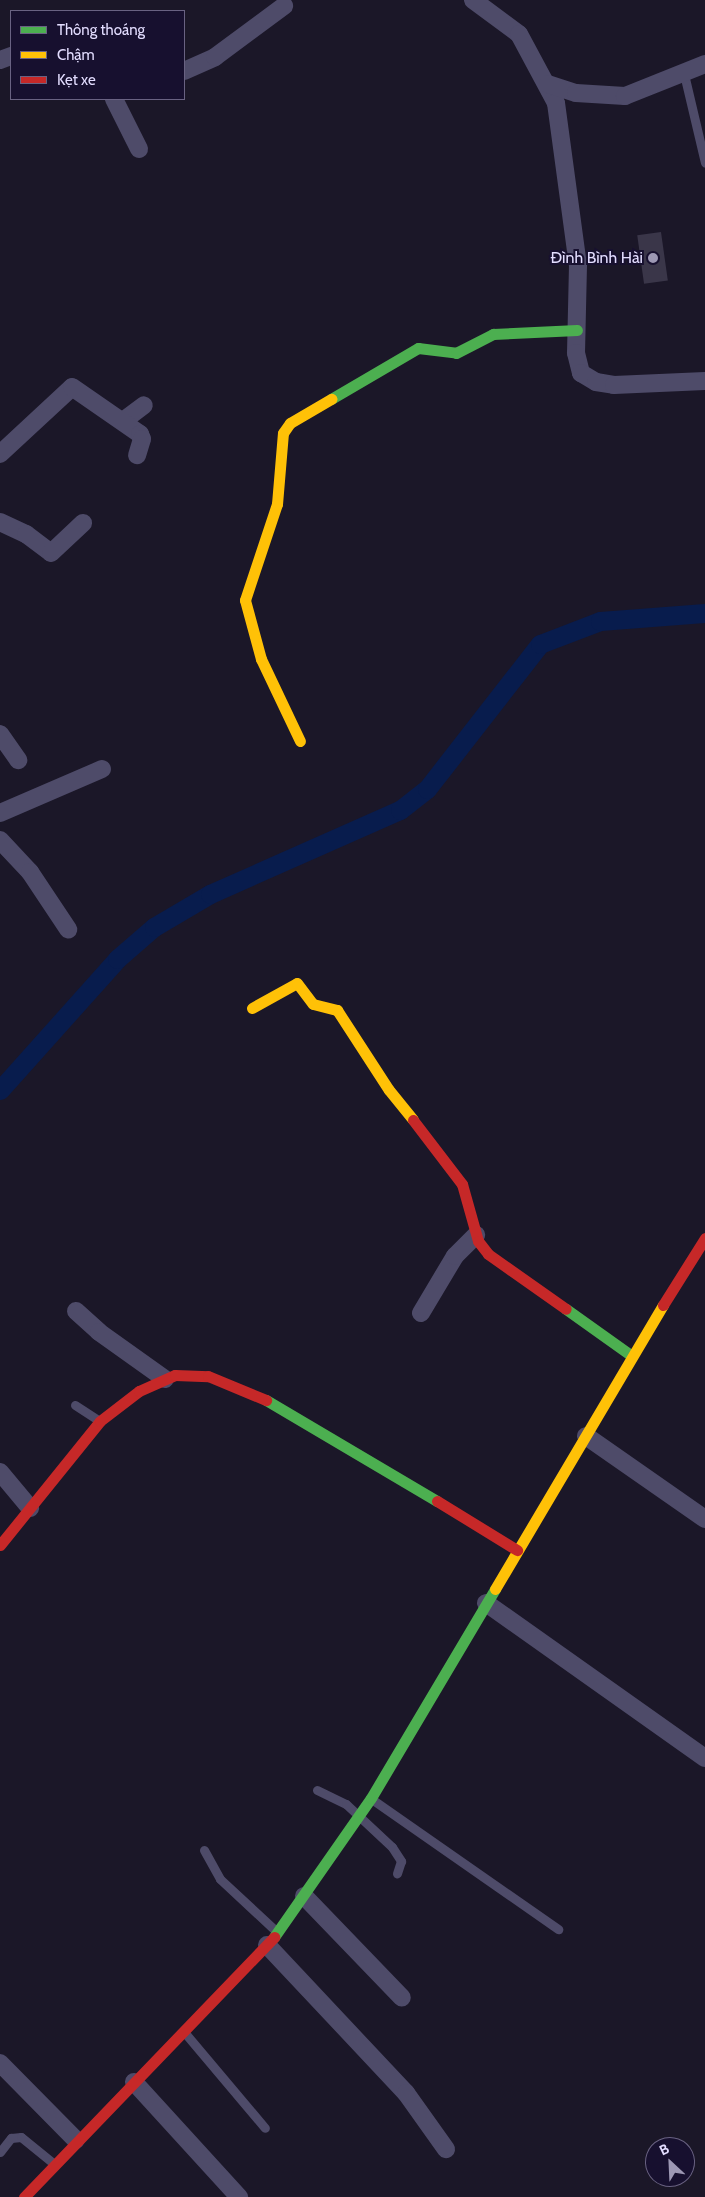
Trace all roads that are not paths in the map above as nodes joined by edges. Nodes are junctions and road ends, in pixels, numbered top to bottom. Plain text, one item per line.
1 (473, 0) edge
2 (284, 6) dead end
3 (705, 64) edge
4 (185, 71) edge
5 (684, 74) junction
6 (548, 84) junction
7 (114, 100) edge
8 (139, 149) dead end
9 (705, 164) edge
10 (578, 330) junction
11 (705, 381) edge
12 (144, 405) dead end
13 (123, 421) junction
14 (0, 454) edge
15 (137, 455) dead end
16 (0, 522) edge
17 (83, 523) dead end
18 (0, 734) edge
19 (300, 741) dead end
20 (18, 760) dead end
21 (102, 769) dead end
22 (0, 812) edge
23 (0, 840) edge
24 (68, 928) dead end
25 (252, 1008) dead end
26 (476, 1235) junction
27 (705, 1238) edge
28 (76, 1311) dead end
29 (421, 1313) dead end
30 (632, 1356) junction
31 (165, 1379) junction
32 (76, 1405) dead end
33 (100, 1422) junction
34 (586, 1436) junction
35 (0, 1472) edge
36 (30, 1508) junction
37 (705, 1518) edge
38 (0, 1545) edge
39 (517, 1550) junction
40 (486, 1603) junction
41 (705, 1758) edge
42 (317, 1790) dead end
43 (371, 1798) junction
44 (358, 1817) junction
45 (204, 1850) dead end
46 (397, 1873) dead end
47 (304, 1896) junction
48 (558, 1929) dead end
49 (272, 1938) junction
50 (402, 1998) dead end
51 (184, 2031) junction
52 (0, 2063) edge
53 (134, 2082) junction
54 (265, 2128) dead end
55 (76, 2140) junction
56 (446, 2149) dead end
57 (0, 2152) edge
58 (54, 2164) junction
59 (24, 2197) edge
60 (239, 2197) edge

1 - 6 street
2 - 4 street
3 - 5 street
5 - 6 street
5 - 9 lane
6 - 10 street
7 - 8 street
10 - 11 street
10 - 19 street
12 - 13 street
13 - 14 street
13 - 15 street
16 - 17 street
18 - 20 street
21 - 22 street
23 - 24 street
25 - 26 street
26 - 29 street
26 - 30 street
27 - 30 street
28 - 31 street
30 - 34 street
31 - 33 street
31 - 39 street
32 - 33 lane
33 - 36 street
34 - 37 street
34 - 39 street
35 - 36 street
36 - 38 street
39 - 40 street
40 - 41 street
40 - 43 street
42 - 44 lane
43 - 44 street
43 - 48 lane
44 - 46 lane
44 - 47 street
45 - 49 lane
47 - 49 street
47 - 50 street
49 - 51 street
49 - 56 street
51 - 53 street
51 - 54 lane
52 - 55 street
53 - 55 street
53 - 60 street
55 - 58 street
57 - 58 lane
58 - 59 street

